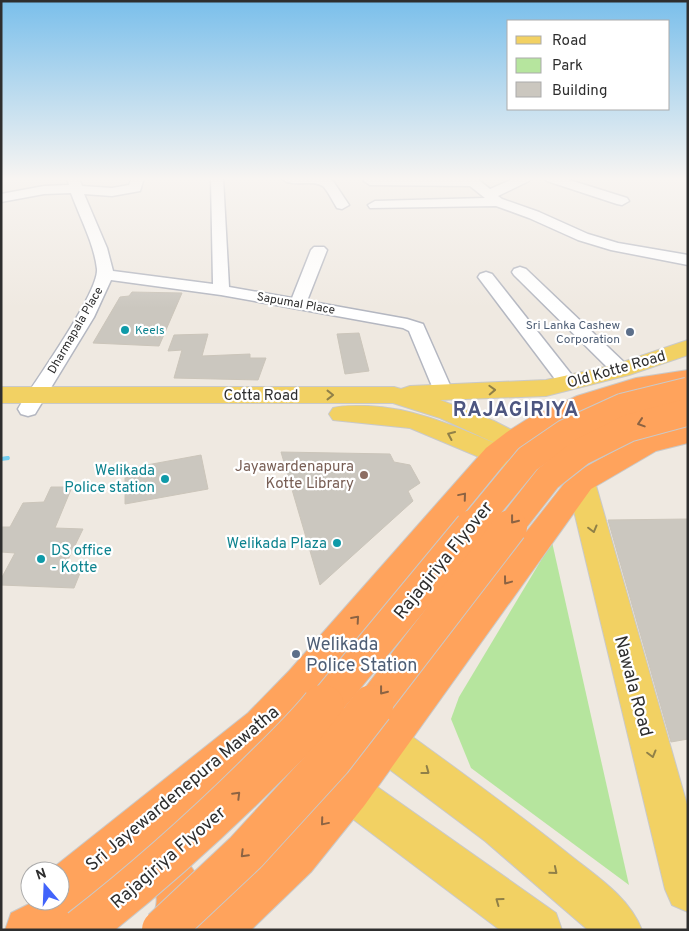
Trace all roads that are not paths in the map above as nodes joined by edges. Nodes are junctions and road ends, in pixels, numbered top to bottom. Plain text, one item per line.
1 (89, 221) edge
2 (219, 221) edge
3 (550, 221) edge
4 (319, 250) dead end
5 (688, 260) edge
6 (520, 272) dead end
7 (106, 275) junction
8 (486, 277) dead end
9 (221, 290) junction
10 (298, 303) junction
11 (688, 347) edge
12 (621, 370) junction
13 (688, 376) edge
14 (557, 386) junction
15 (673, 386) edge
16 (443, 392) junction
17 (1, 395) edge
18 (32, 402) junction
19 (389, 402) junction
20 (1, 409) edge
21 (688, 412) edge
22 (688, 434) edge
23 (504, 448) junction
24 (581, 482) junction
25 (302, 683) junction
26 (262, 726) junction
27 (387, 742) junction
28 (349, 791) junction
29 (70, 883) edge
30 (688, 890) edge
31 (35, 911) edge
32 (12, 930) edge
33 (28, 930) edge
34 (81, 930) edge
35 (163, 930) edge
36 (170, 930) edge
37 (217, 930) edge
38 (539, 930) edge
39 (619, 930) edge

1 - 7 street, Dharmapala Place
2 - 9 street
3 - 5 street
4 - 10 street
6 - 12 street
7 - 9 street, Sapumal Place
7 - 18 street, Dharmapala Place
8 - 14 street
9 - 10 street, Sapumal Place
10 - 16 street, Sapumal Place
11 - 12 main road, Old Kotte Road
12 - 14 main road, Old Kotte Road
13 - 15 highway, Sri Jayewardenepura Mawatha
14 - 15 main road
16 -> 14 main road, Old Kotte Road
15 - 23 highway, Sri Jayewardenepura Mawatha
34 -> 15 highway, Rajagiriya Flyover, bridge
16 - 19 main road, Old Kotte Road
17 - 18 main road, Cotta Road
18 - 19 main road, Cotta Road
18 - 20 main road, Cotta Road
19 - 23 main road, Cotta Road
21 -> 35 highway, Rajagiriya Flyover, bridge
22 - 24 highway
23 - 24 main road, Cotta Road
25 -> 23 highway, Sri Jayewardenepura Mawatha
24 -> 27 highway
24 -> 30 main road, Nawala Road
25 - 26 highway, Sri Jayewardenepura Mawatha
25 - 27 main road
26 - 28 main road
26 - 29 highway, Sri Jayewardenepura Mawatha
27 - 28 highway
27 -> 39 main road
28 -> 37 highway
38 -> 28 main road
31 - 32 highway
33 - 36 highway

